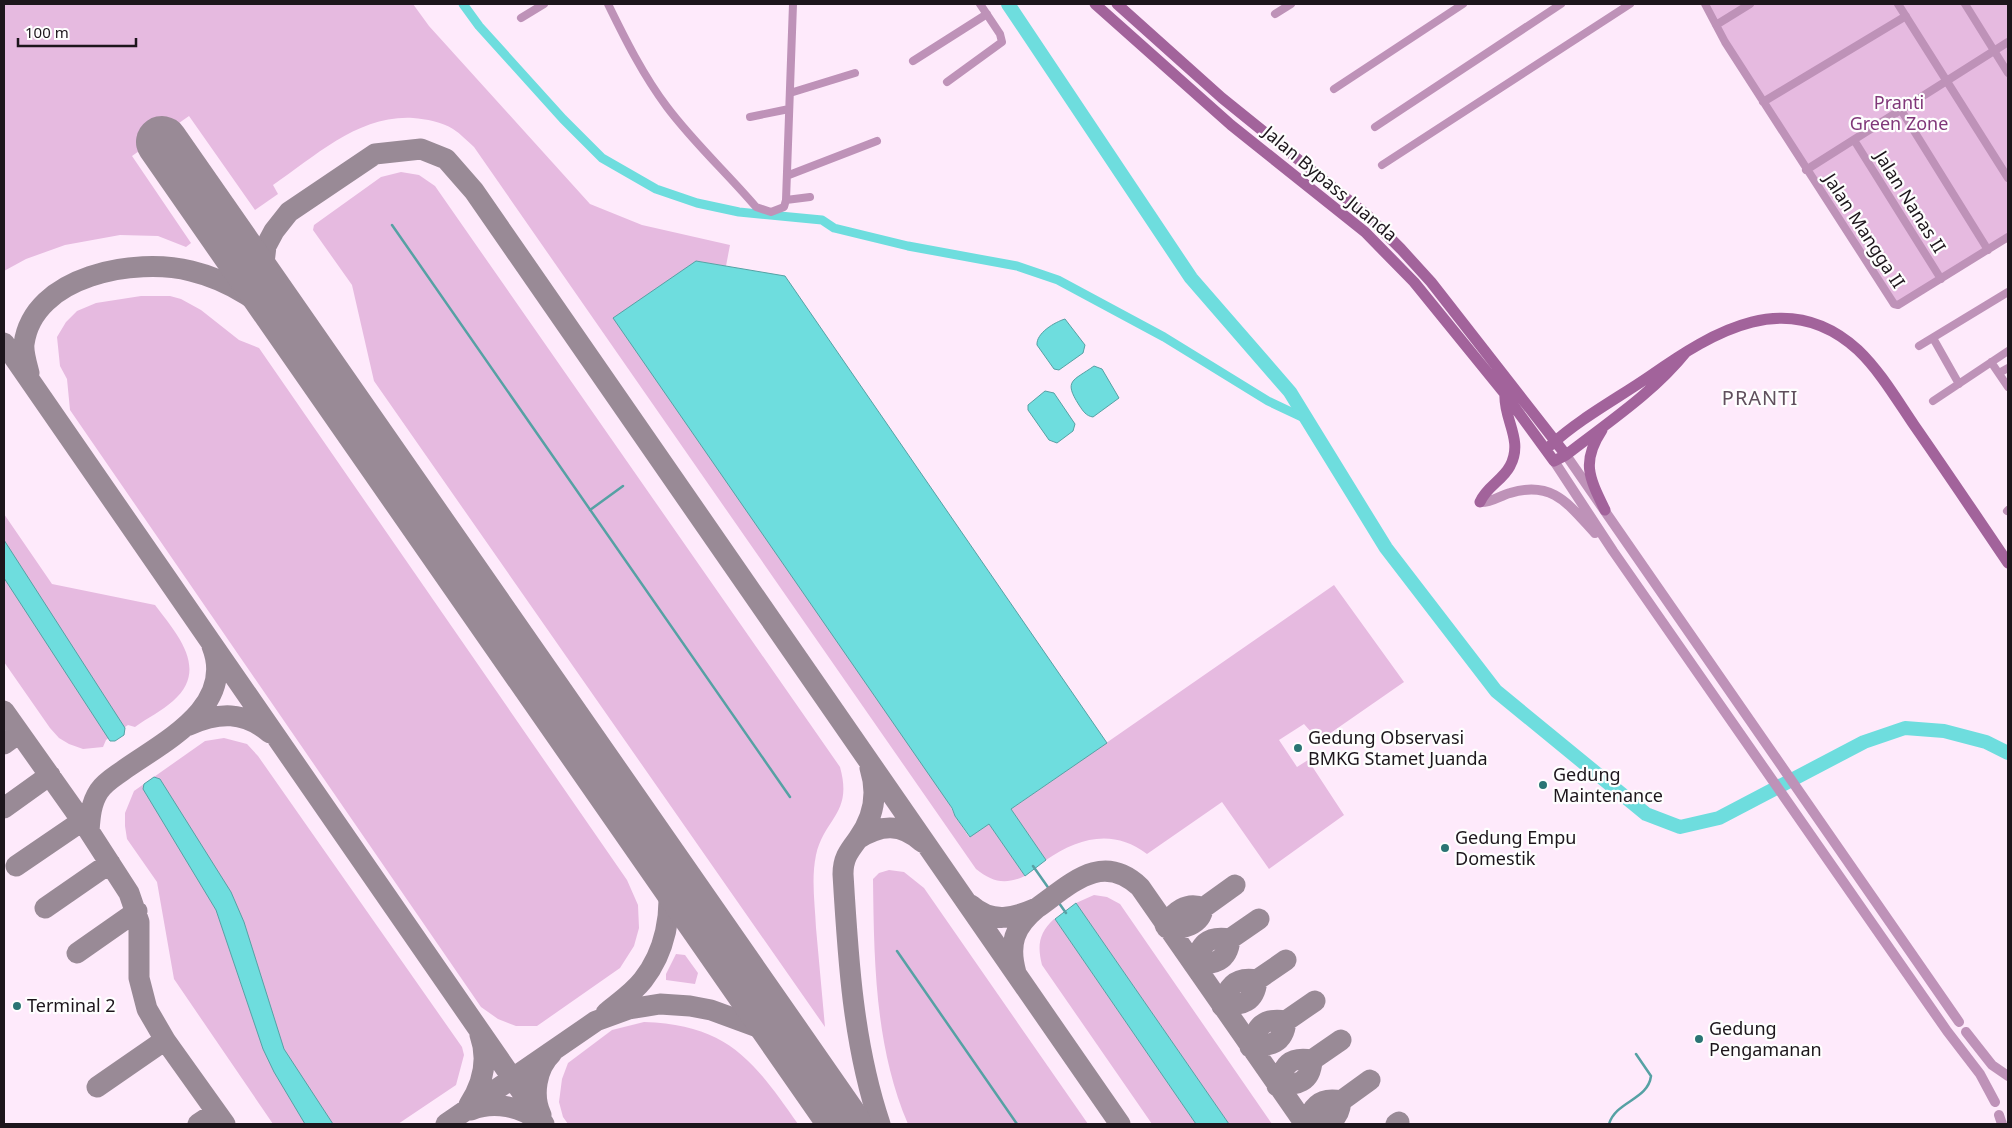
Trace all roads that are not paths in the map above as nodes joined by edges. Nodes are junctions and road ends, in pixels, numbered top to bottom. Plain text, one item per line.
1 (544, 4) edge
2 (608, 4) edge
3 (793, 4) edge
4 (980, 4) edge
5 (1096, 4) edge
6 (1117, 4) edge
7 (1291, 4) edge
8 (1463, 4) edge
9 (1561, 4) edge
10 (1630, 4) edge
11 (1705, 4) edge
12 (1750, 4) edge
13 (1898, 4) edge
14 (1965, 4) edge
15 (987, 14) junction
16 (1275, 14) dead end
17 (1906, 16) junction
18 (521, 18) dead end
19 (1716, 25) junction
20 (2008, 42) edge
21 (1994, 51) junction
22 (913, 61) dead end
23 (855, 73) dead end
24 (2008, 73) edge
25 (1947, 81) junction
26 (947, 82) dead end
27 (1334, 89) dead end
28 (790, 93) junction
29 (1763, 102) junction
30 (789, 108) junction
31 (1901, 110) junction
32 (750, 117) dead end
33 (1374, 127) dead end
34 (1854, 140) junction
35 (877, 141) dead end
36 (1382, 164) dead end
37 (1806, 170) junction
38 (789, 175) junction
39 (2008, 178) edge
40 (810, 197) dead end
41 (786, 200) junction
42 (2008, 237) edge
43 (1988, 250) junction
44 (1941, 279) junction
45 (2008, 292) edge
46 (1933, 338) junction
47 (1919, 346) dead end
48 (2008, 351) edge
49 (1686, 352) junction
50 (1991, 362) junction
51 (2008, 368) edge
52 (1999, 373) junction
53 (1959, 384) junction
54 (2008, 387) edge
55 (1505, 394) junction
56 (1933, 401) dead end
57 (1606, 424) junction
58 (1556, 440) junction
59 (1546, 449) junction
60 (1566, 455) junction
61 (1554, 461) junction
62 (1480, 502) joint
63 (1605, 510) junction
64 (1613, 551) junction
65 (2008, 563) edge
66 (1959, 1022) dead end
67 (1966, 1032) dead end
68 (1992, 1065) junction
69 (1980, 1074) junction
70 (2008, 1076) edge
71 (1996, 1102) dead end

1 - 18 street
2 - 41 street
3 - 28 street
4 - 15 street
5 - 55 main road, Jalan Bypass Juanda
6 - 58 main road, Jalan Bypass Juanda
7 - 16 street
8 - 27 street
9 - 33 street
10 - 36 street
11 - 19 street, Jalan Mangga II
12 - 19 street
13 - 17 street
14 - 21 street
15 - 22 street
15 - 26 street
17 - 25 street
17 - 29 street
19 - 29 street, Jalan Mangga II
20 - 21 street
21 - 24 street
21 - 25 street
23 - 28 street
25 - 31 street
25 - 39 street
28 - 30 street
29 - 37 street, Jalan Mangga II
30 - 32 street
30 - 38 street
31 - 34 street
31 - 43 street
34 - 37 street
34 - 44 street, Jalan Nanas II
35 - 38 street
37 - 44 street, Jalan Mangga II
38 - 41 street
40 - 41 street
42 - 43 street
43 - 44 street
45 - 46 street
46 - 47 street
46 - 53 street
48 - 50 street
49 - 57 main road
49 - 58 main road
49 - 65 main road
50 - 52 street
50 - 53 street
51 - 52 street
52 - 54 street
53 - 56 street
55 - 59 main road, Jalan Bypass Juanda
55 - 62 main road
57 - 60 main road
57 - 63 main road
58 - 59 main road
58 - 60 main road, Jalan Bypass Juanda
59 - 61 main road, Jalan Bypass Juanda
60 - 61 main road
60 - 63 street
61 - 64 street
62 - 64 street
63 - 66 street
64 - 69 street
67 - 68 street
68 - 69 street
68 - 70 street
69 - 71 street

